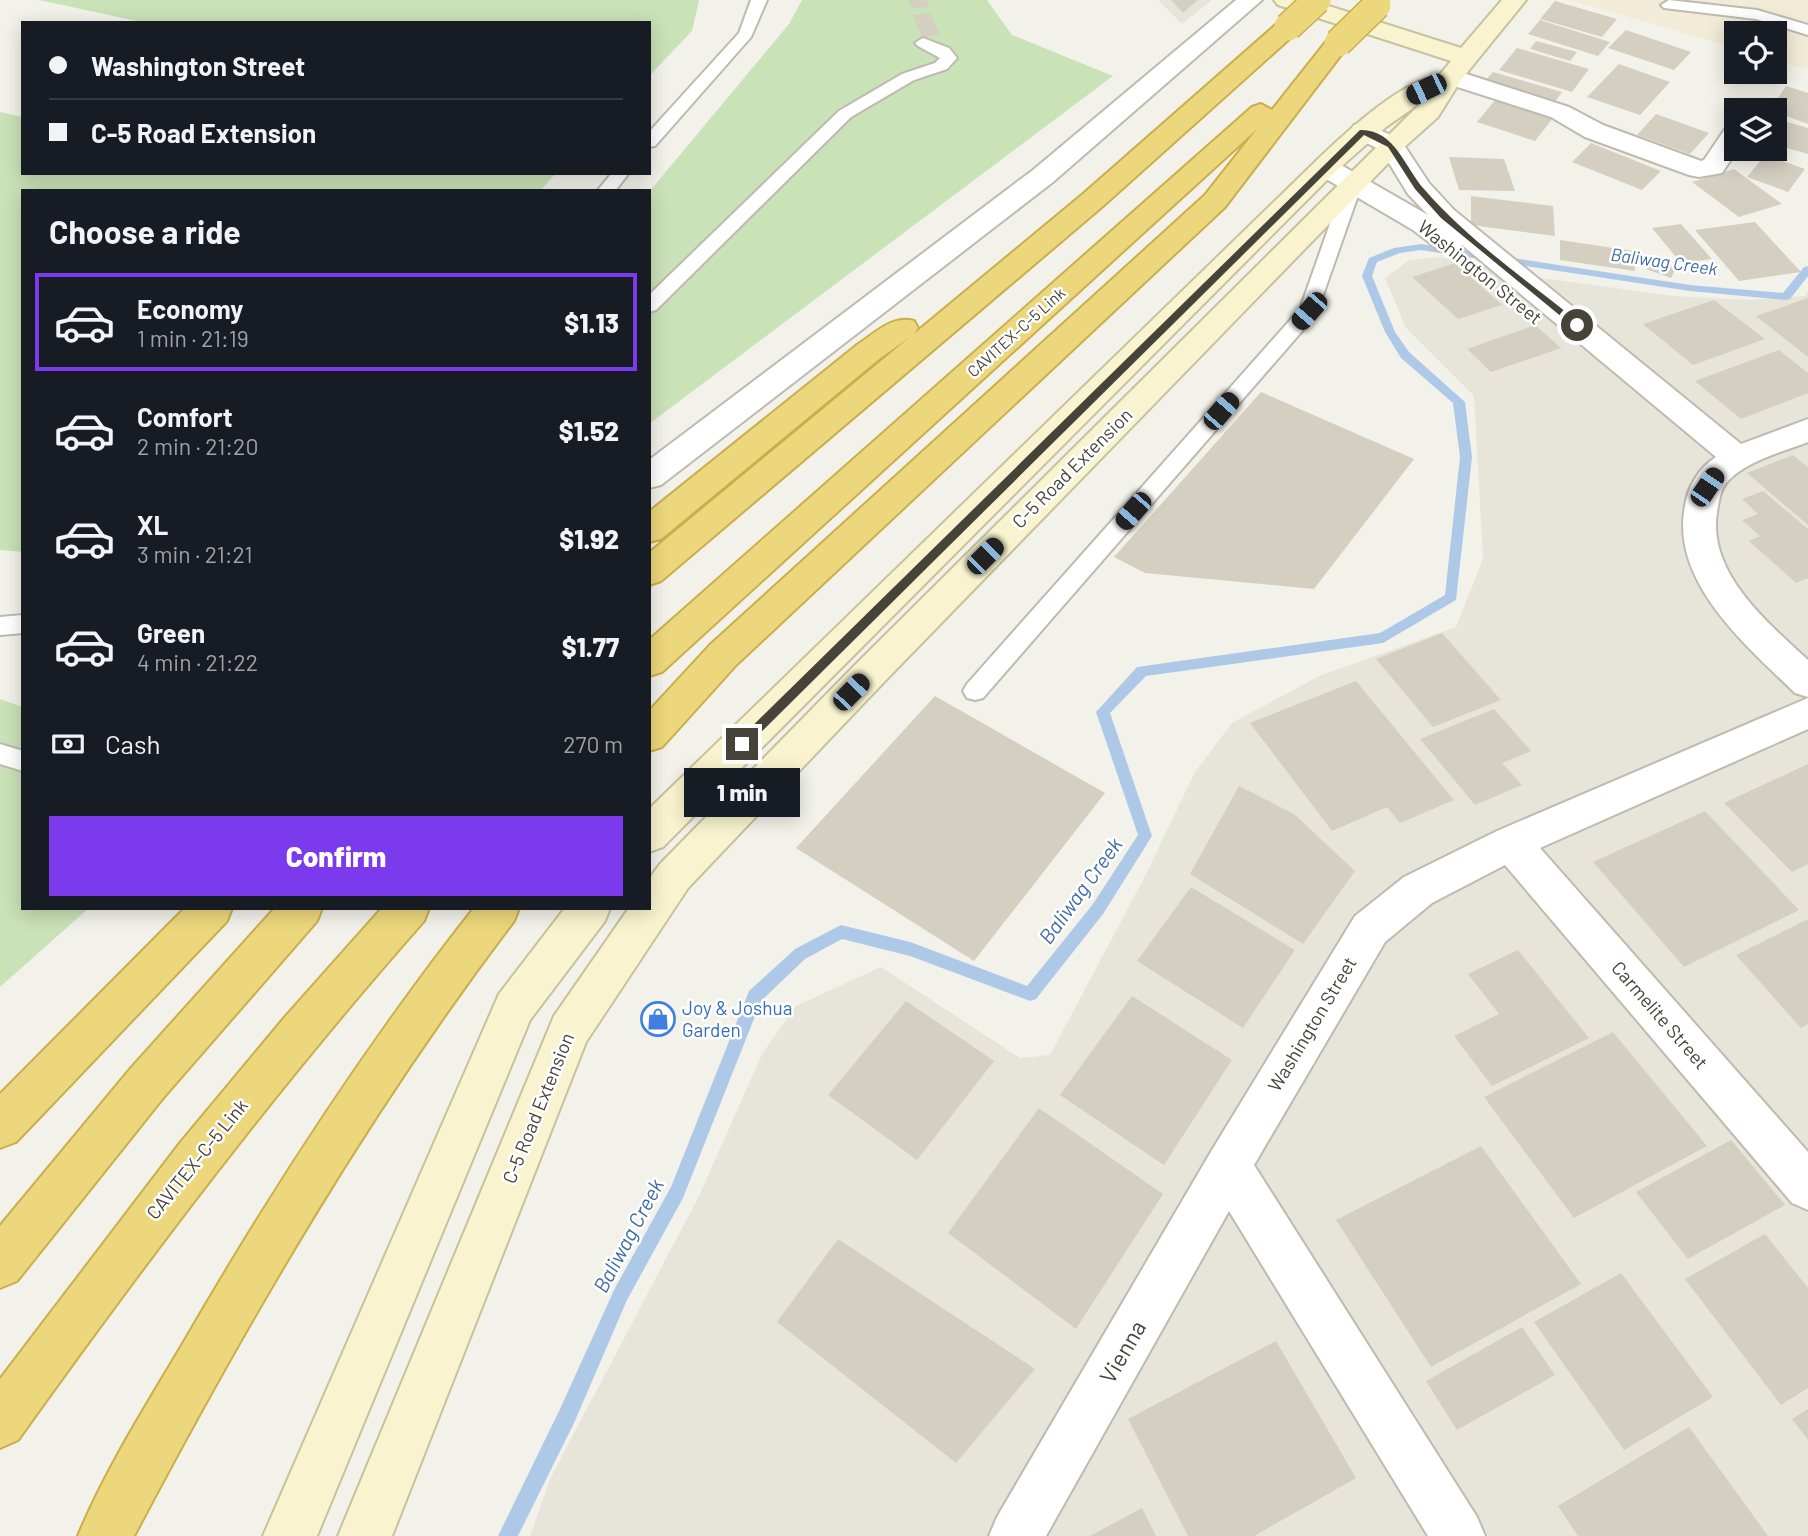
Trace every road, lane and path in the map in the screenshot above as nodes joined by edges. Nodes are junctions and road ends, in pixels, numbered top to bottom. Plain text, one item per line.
1 (759, 0) edge
2 (1250, 0) edge
3 (1286, 0) edge
4 (1317, 0) edge
5 (1514, 0) edge
6 (1654, 0) edge
7 (1380, 2) edge
8 (1671, 2) edge
9 (1808, 30) edge
10 (923, 43) dead end
11 (1338, 43) junction
12 (1459, 67) junction
13 (1377, 138) junction
14 (651, 140) edge
15 (1724, 150) edge
16 (619, 175) edge
17 (1339, 176) junction
18 (608, 189) edge
19 (1093, 200) junction
20 (1451, 234) junction
21 (651, 304) edge
22 (1808, 430) edge
23 (1728, 465) junction
24 (651, 475) edge
25 (651, 528) edge
26 (651, 570) edge
27 (21, 624) edge
28 (0, 626) edge
29 (651, 660) edge
30 (1808, 683) edge
31 (975, 691) dead end
32 (1808, 713) edge
33 (651, 734) edge
34 (0, 754) edge
35 (21, 760) edge
36 (651, 833) edge
37 (1511, 843) junction
38 (210, 910) edge
39 (300, 910) edge
40 (407, 910) edge
41 (497, 910) edge
42 (588, 910) edge
43 (651, 910) edge
44 (651, 910) edge
45 (0, 1126) edge
46 (1228, 1166) junction
47 (1808, 1187) edge
48 (0, 1264) edge
49 (0, 1422) edge
50 (105, 1536) edge
51 (290, 1536) edge
52 (365, 1536) edge
53 (1016, 1536) edge
54 (1458, 1536) edge

1 - 14 lane
2 - 24 street
3 - 12 main road
4 - 19 highway, bridge
5 - 12 main road, C-5 Road Extension
6 - 8 lane
7 - 11 highway, CAVITEX–C-5 Link, bridge
8 - 9 lane
10 - 21 lane
11 - 29 highway, CAVITEX–C-5 Link
11 - 33 highway
12 - 13 main road, C-5 Road Extension
12 - 15 street
13 - 17 main road, C-5 Road Extension
13 - 20 street, Washington Street
16 - 18 lane
17 - 20 street, Washington Street
17 - 31 lane
17 - 36 main road, C-5 Road Extension
17 - 44 main road, C-5 Road Extension
19 - 25 highway
19 - 26 highway
20 - 23 street, Washington Street
22 - 23 street
23 - 30 street
27 - 28 lane
32 - 37 street, Washington Street
34 - 35 lane
37 - 46 street, Washington Street
37 - 47 street, Carmelite Street
38 - 45 highway
39 - 48 highway
40 - 49 highway, CAVITEX–C-5 Link
41 - 50 highway
42 - 51 main road
43 - 52 main road, C-5 Road Extension
46 - 53 street, Vienna
46 - 54 street

